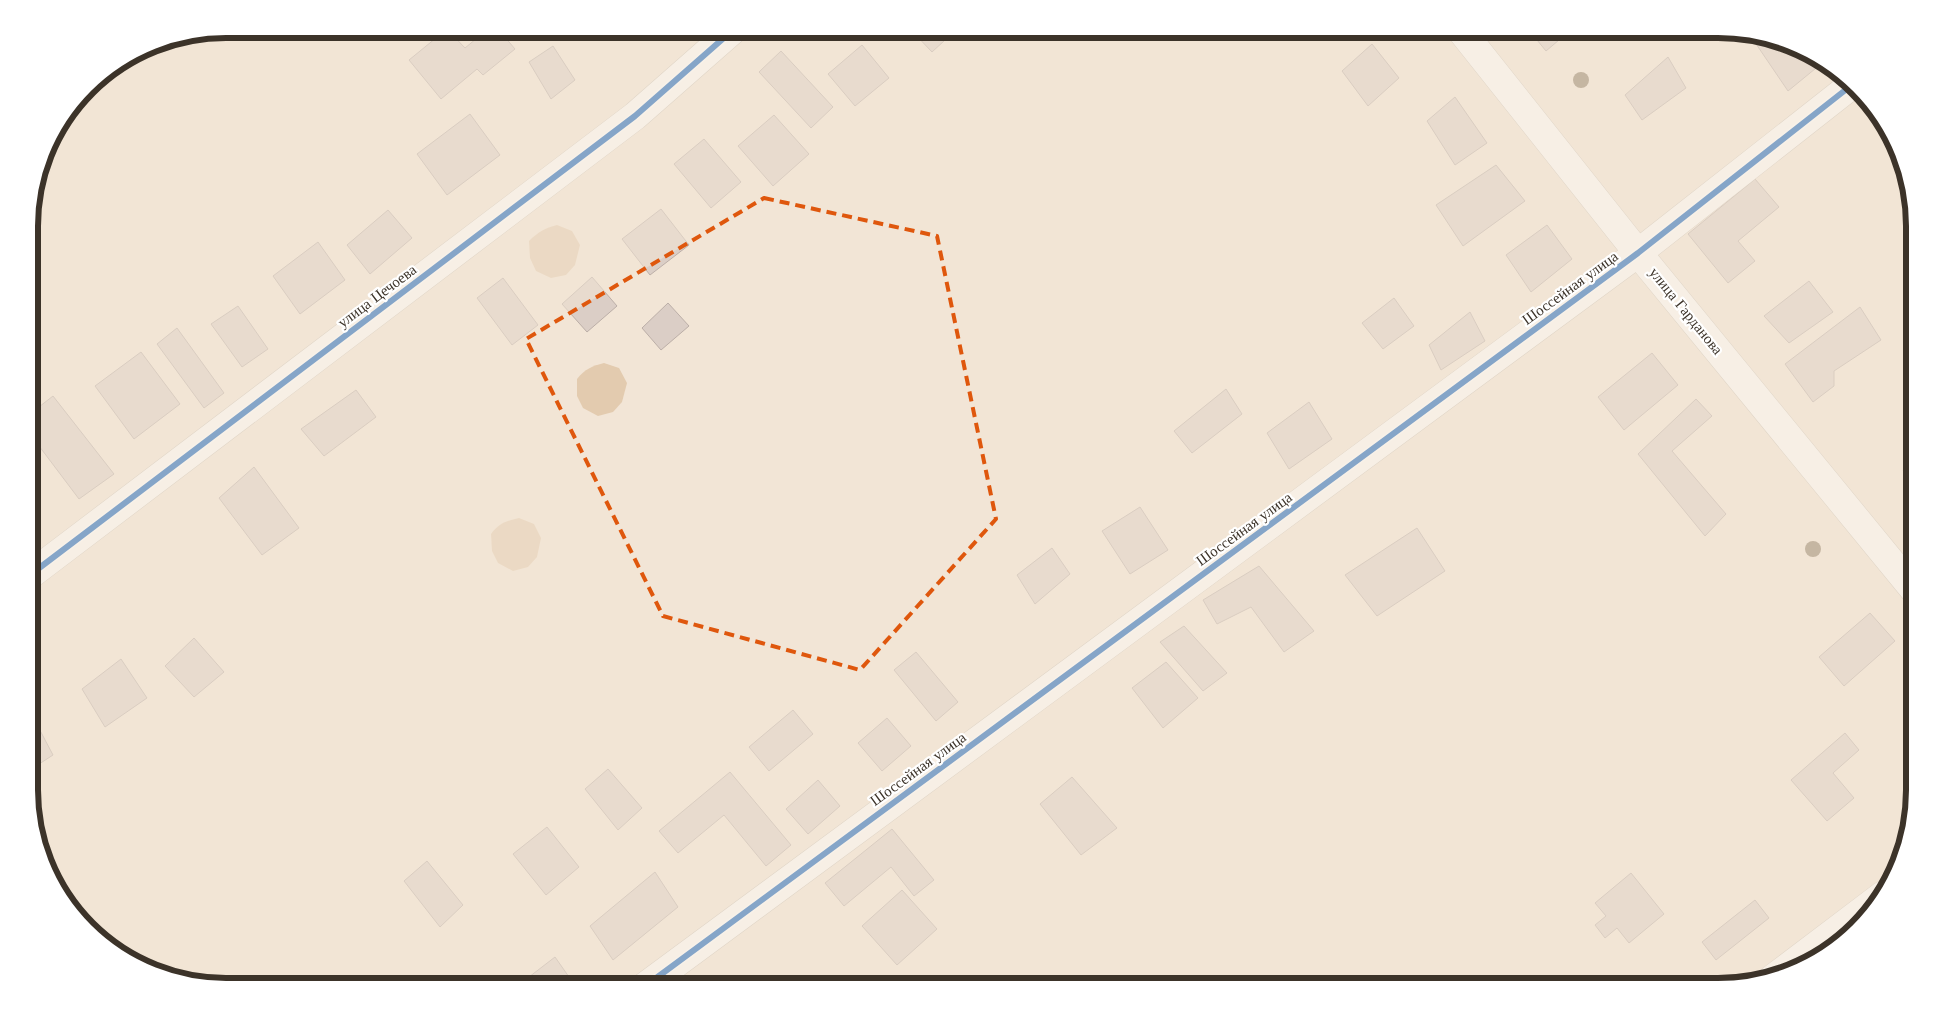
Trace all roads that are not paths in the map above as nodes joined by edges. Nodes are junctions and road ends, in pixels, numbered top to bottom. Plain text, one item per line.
1 (724, 38) edge
2 (1467, 38) edge
3 (1847, 89) edge
4 (1638, 253) junction
5 (38, 569) edge
6 (1906, 580) edge
7 (1864, 909) edge
8 (1794, 962) edge
9 (656, 978) edge

1 - 5 street, улица Цечоева
2 - 4 street, улица Гарданова
3 - 4 street, Шоссейная улица
4 - 6 street, улица Гарданова
4 - 9 street, Шоссейная улица
7 - 8 street

